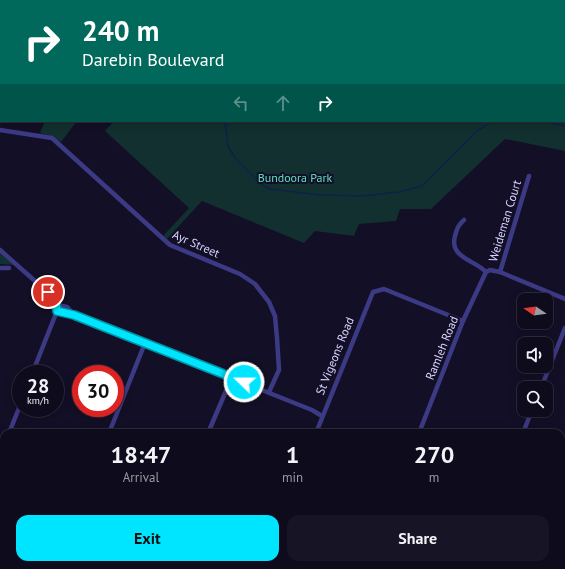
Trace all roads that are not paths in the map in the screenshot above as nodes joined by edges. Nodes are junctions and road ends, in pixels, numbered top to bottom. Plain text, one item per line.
1 (0, 130) edge
2 (529, 176) dead end
3 (464, 220) dead end
4 (0, 250) edge
5 (0, 268) edge
6 (9, 268) dead end
7 (486, 272) junction
8 (500, 272) junction
9 (565, 298) edge
10 (57, 305) junction
11 (57, 311) junction
12 (74, 315) junction
13 (463, 321) junction
14 (565, 328) edge
15 (145, 343) junction
16 (36, 365) edge
17 (232, 377) junction
18 (544, 381) edge
19 (269, 392) junction
20 (323, 414) junction
21 (15, 417) edge
22 (529, 417) edge
23 (11, 429) edge
24 (111, 429) edge
25 (210, 429) edge
26 (317, 429) edge
27 (421, 429) edge
28 (525, 429) edge

1 - 19 street, Ayr Street
2 - 8 street, Weideman Court
3 - 7 street
4 - 10 street
5 - 6 street
7 - 8 street
7 - 13 street, Ramleh Road
8 - 9 street
10 - 11 street
10 - 12 street
11 - 12 street
11 - 16 street
12 - 15 street
13 - 20 street, St Vigeons Road
13 - 27 street, Ramleh Road
14 - 18 street
15 - 17 street
15 - 24 street
17 - 19 street
17 - 25 street
19 - 20 street
20 - 26 street, St Vigeons Road
21 - 23 street
22 - 28 street

